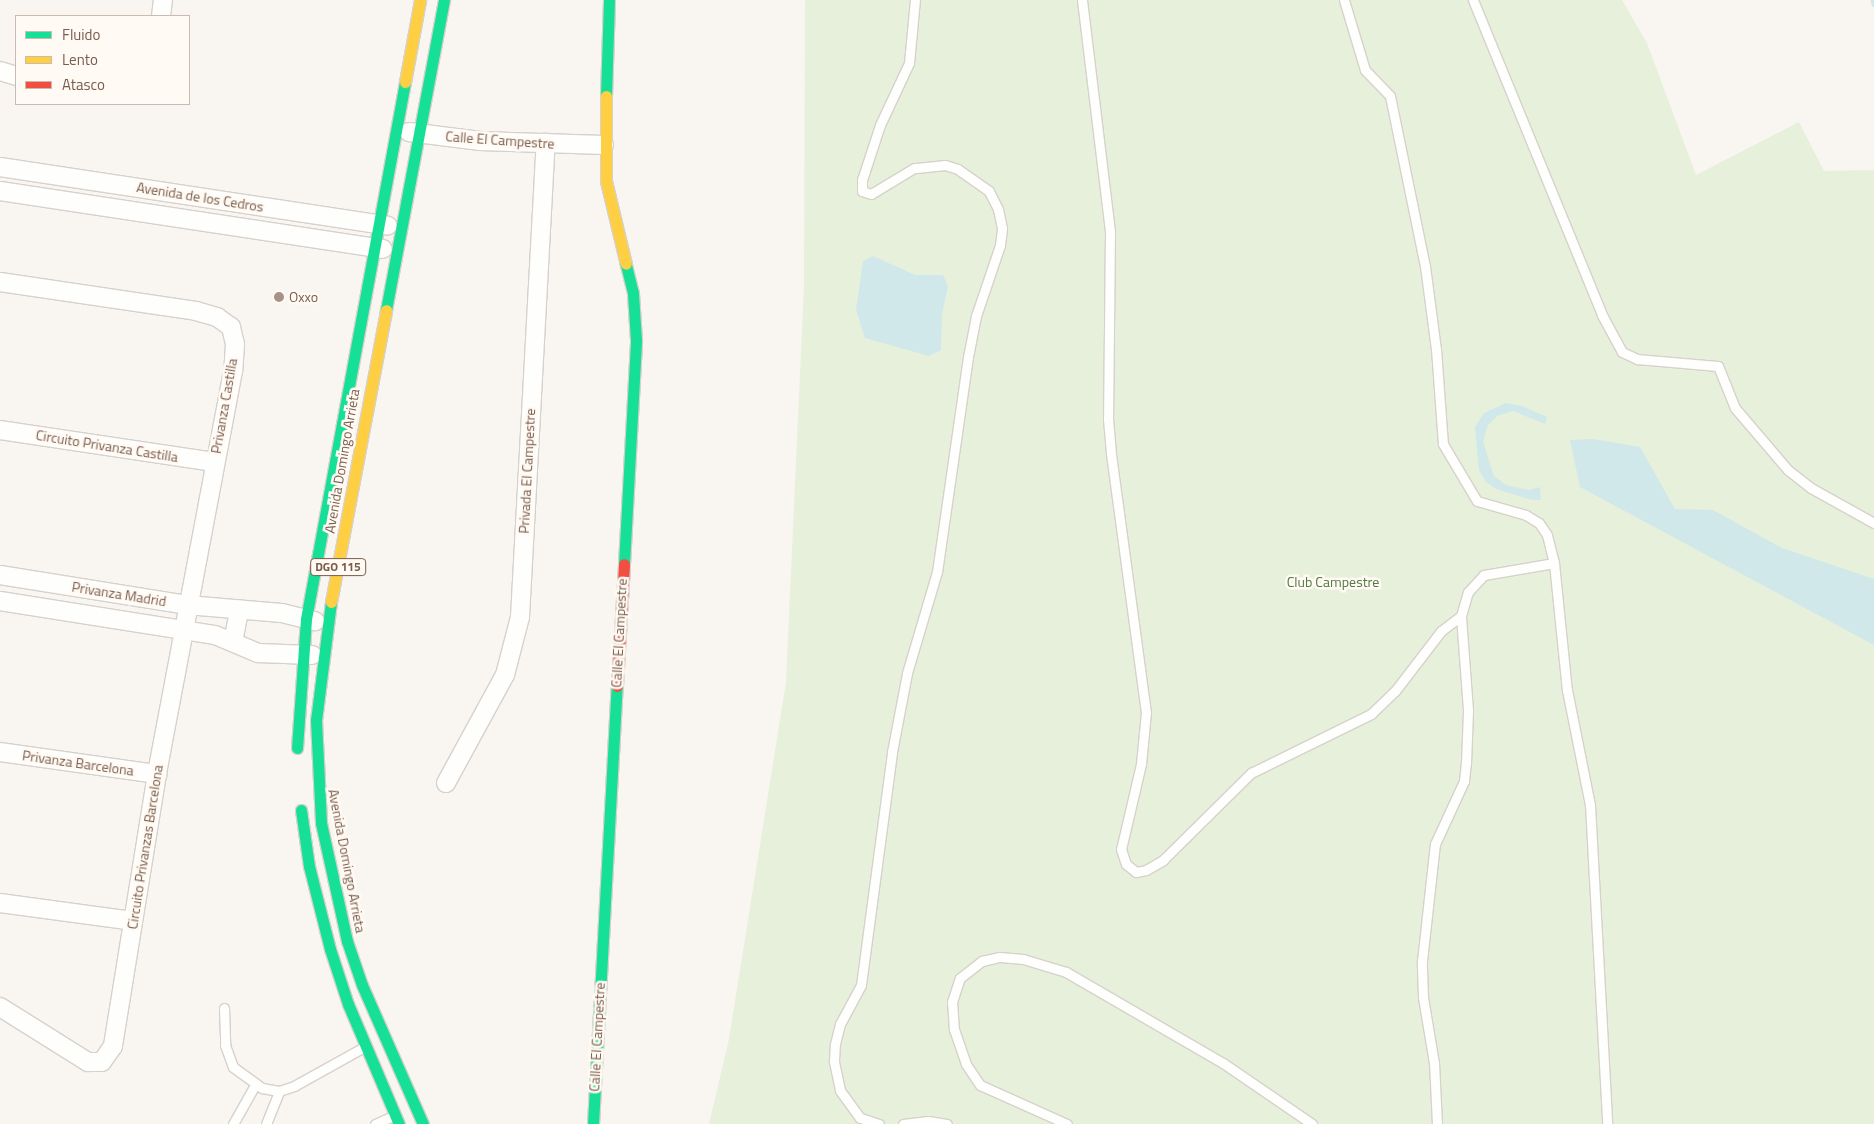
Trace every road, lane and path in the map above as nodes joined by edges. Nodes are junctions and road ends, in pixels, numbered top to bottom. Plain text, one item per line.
1 (163, 0) edge
2 (420, 0) edge
3 (444, 0) edge
4 (609, 0) edge
5 (915, 0) edge
6 (1082, 0) edge
7 (1344, 0) edge
8 (1473, 0) edge
9 (161, 15) edge
10 (0, 70) edge
11 (15, 76) edge
12 (396, 129) junction
13 (419, 134) junction
14 (546, 143) junction
15 (604, 146) junction
16 (0, 167) edge
17 (0, 191) edge
18 (380, 225) junction
19 (401, 228) junction
20 (375, 248) junction
21 (396, 250) junction
22 (0, 282) edge
23 (0, 430) edge
24 (214, 462) junction
25 (1874, 523) edge
26 (1554, 562) junction
27 (0, 575) edge
28 (0, 601) edge
29 (187, 605) junction
30 (239, 610) junction
31 (1461, 616) junction
32 (306, 619) junction
33 (327, 625) junction
34 (183, 629) junction
35 (233, 642) junction
36 (301, 655) junction
37 (322, 656) junction
38 (0, 752) edge
39 (297, 756) dead end
40 (157, 774) junction
41 (446, 783) dead end
42 (300, 802) dead end
43 (0, 903) edge
44 (133, 921) junction
45 (0, 1007) edge
46 (224, 1008) dead end
47 (365, 1046) junction
48 (255, 1085) junction
49 (279, 1091) junction
50 (397, 1119) edge
51 (233, 1124) edge
52 (266, 1124) edge
53 (375, 1124) edge
54 (423, 1124) edge
55 (592, 1124) edge
56 (879, 1124) edge
57 (903, 1124) edge
58 (947, 1124) edge
59 (1067, 1124) edge
60 (1312, 1124) edge
61 (1437, 1124) edge
62 (1607, 1124) edge

1 - 9 street
2 - 12 main road, Avenida Domingo Arrieta / DGO 115
3 - 13 main road, Avenida Domingo Arrieta / DGO 115
4 - 15 main road, Calle El Campestre
5 - 56 lane
6 - 31 lane
7 - 26 lane
8 - 25 lane
10 - 11 street
12 - 13 street, Calle El Campestre
12 - 18 main road, Avenida Domingo Arrieta / DGO 115
13 - 14 street, Calle El Campestre
13 - 19 main road, Avenida Domingo Arrieta / DGO 115
14 - 15 street, Calle El Campestre
14 - 41 street, Privada El Campestre
15 - 55 main road, Calle El Campestre
16 - 18 street, Avenida de los Cedros
17 - 20 street, Avenida de los Cedros
18 - 19 street, Avenida de los Cedros
18 - 20 main road, Avenida Domingo Arrieta / DGO 115
19 - 21 main road, Avenida Domingo Arrieta / DGO 115
20 - 21 street, Avenida de los Cedros
20 - 32 main road, Avenida Domingo Arrieta / DGO 115
21 - 33 main road, Avenida Domingo Arrieta / DGO 115
22 - 24 street, Privanza Castilla
23 - 24 street, Circuito Privanza Castilla
24 - 29 street, Privanza Castilla
26 - 31 lane
26 - 62 lane
27 - 29 street, Privanza Madrid
28 - 34 street, Privanza Madrid
29 - 30 street, Privanza Madrid
29 - 34 street, Privanza Castilla
30 - 32 street, Privanza Madrid
30 - 35 street
31 - 61 lane
32 - 33 street, Privanza Madrid
32 - 36 main road, Avenida Domingo Arrieta / DGO 115
33 - 37 main road, Avenida Domingo Arrieta / DGO 115
34 - 35 street, Privanza Madrid
34 - 40 street, Circuito Privanzas Barcelona
35 - 36 street, Privanza Madrid
36 - 37 street, Privanza Madrid
36 - 39 main road, Avenida Domingo Arrieta / DGO 115
37 - 54 main road, Avenida Domingo Arrieta / DGO 115
38 - 40 street, Privanza Barcelona
40 - 44 street, Circuito Privanzas Barcelona
42 - 47 main road
43 - 44 street
44 - 45 street, Circuito Privanzas Barcelona
46 - 48 lane
47 - 49 lane
47 - 50 main road
48 - 49 lane
48 - 51 lane
49 - 52 lane
50 - 53 lane
57 - 58 lane
59 - 60 lane

